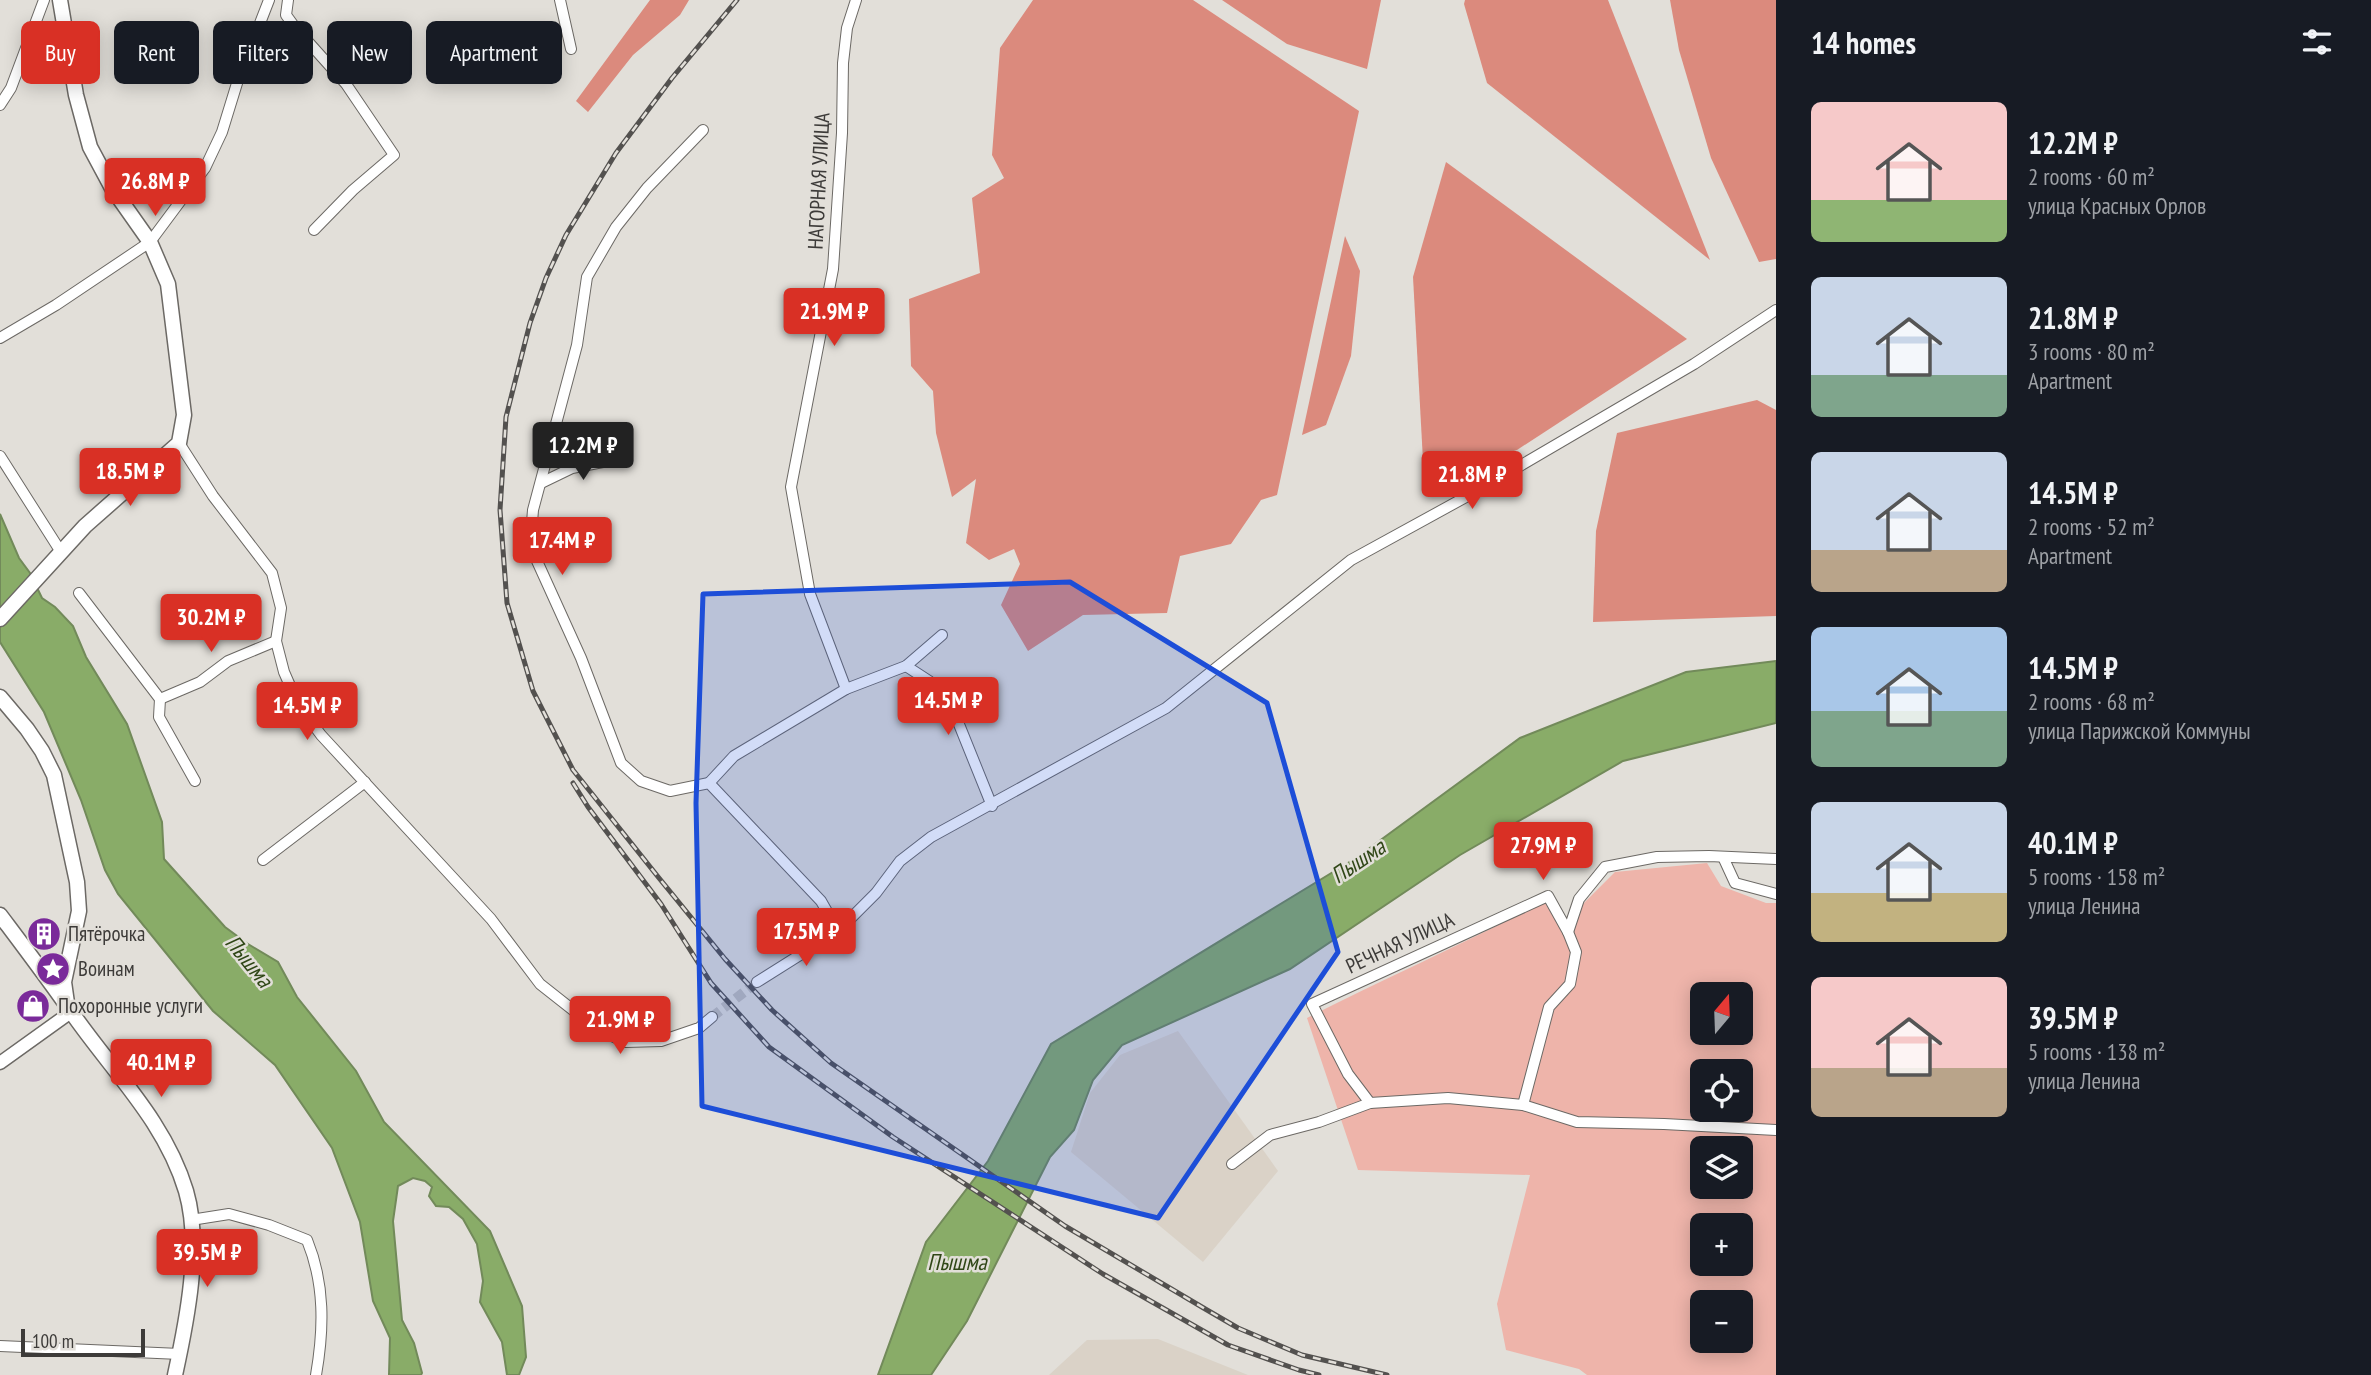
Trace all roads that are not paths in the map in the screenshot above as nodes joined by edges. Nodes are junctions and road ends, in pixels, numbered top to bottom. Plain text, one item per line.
1 (44, 0) edge
2 (60, 0) edge
3 (269, 0) edge
4 (288, 0) edge
5 (560, 0) edge
6 (856, 0) edge
7 (571, 49) dead end
8 (0, 106) edge
9 (703, 130) dead end
10 (314, 230) dead end
11 (150, 242) junction
12 (1776, 310) edge
13 (0, 338) edge
14 (178, 443) junction
15 (0, 456) edge
16 (618, 459) dead end
17 (541, 483) junction
18 (61, 552) junction
19 (79, 593) dead end
20 (0, 619) edge
21 (942, 635) dead end
22 (275, 640) junction
23 (906, 666) junction
24 (846, 689) junction
25 (0, 697) edge
26 (160, 699) junction
27 (195, 781) dead end
28 (365, 782) junction
29 (709, 783) junction
30 (992, 806) junction
31 (1723, 857) junction
32 (1776, 859) edge
33 (264, 860) dead end
34 (1776, 894) edge
35 (0, 915) edge
36 (838, 931) junction
37 (1569, 932) junction
38 (757, 982) tunnel mouth
39 (69, 1008) junction
40 (712, 1017) tunnel mouth
41 (0, 1063) edge
42 (1370, 1103) junction
43 (1523, 1105) junction
44 (1776, 1130) edge
45 (1232, 1164) dead end
46 (191, 1220) junction
47 (0, 1346) edge
48 (180, 1354) junction
49 (176, 1375) edge
50 (316, 1375) edge

1 - 8 street
2 - 11 main road
3 - 11 street
4 - 10 street
5 - 7 street
6 - 24 street, НАГОРНАЯ УЛИЦА
9 - 17 street
11 - 13 street
11 - 14 main road
12 - 30 street
14 - 18 main road
14 - 22 street
15 - 18 street
16 - 17 street
17 - 29 street
18 - 20 main road
19 - 26 street
21 - 23 street
22 - 26 street
22 - 28 street
23 - 24 street
23 - 30 street
24 - 29 street
25 - 39 main road
26 - 27 street
28 - 33 street
28 - 40 street
29 - 36 street
30 - 36 street
31 - 32 street
31 - 34 street
31 - 37 street
35 - 39 main road
36 - 38 street
37 - 42 street, РЕЧНАЯ УЛИЦА
37 - 43 street
39 - 41 street
39 - 46 main road
42 - 43 street
42 - 45 street
43 - 44 street
46 - 48 main road
46 - 50 street
47 - 48 street
48 - 49 main road

